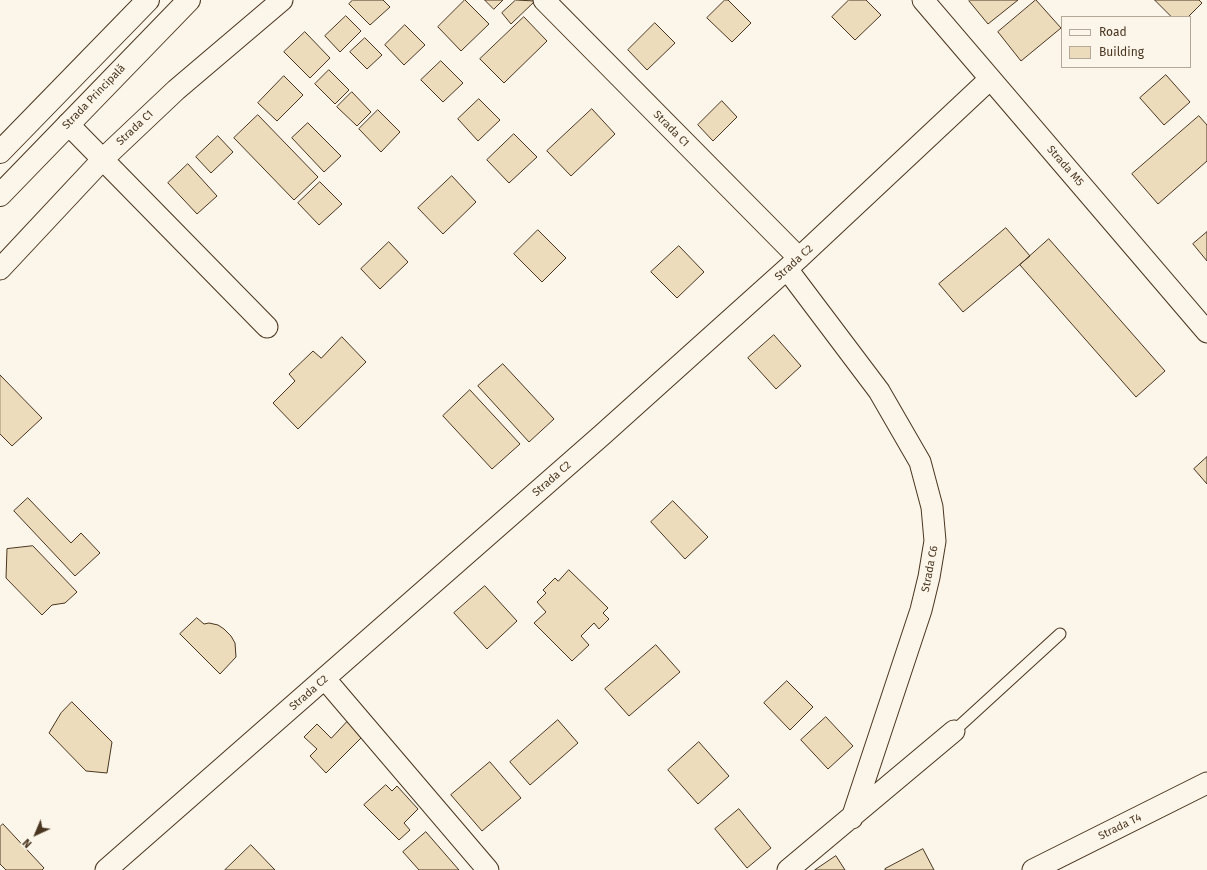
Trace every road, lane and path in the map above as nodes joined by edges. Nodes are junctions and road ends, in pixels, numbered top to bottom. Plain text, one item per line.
1 (148, 0) edge
2 (188, 0) edge
3 (282, 0) edge
4 (544, 0) edge
5 (924, 0) edge
6 (990, 79) junction
7 (68, 124) junction
8 (0, 152) edge
9 (103, 159) junction
10 (0, 195) edge
11 (793, 264) junction
12 (0, 269) edge
13 (267, 327) dead end
14 (1207, 332) edge
15 (1060, 634) dead end
16 (324, 679) junction
17 (954, 731) joint
18 (1207, 783) edge
19 (852, 818) junction
20 (106, 870) edge
21 (488, 870) edge
22 (788, 870) edge
23 (1032, 870) edge

1 - 8 main road
2 - 7 main road, Strada Principală
3 - 9 street, Strada C1
4 - 11 street, Strada C1
5 - 6 street, Strada M5
6 - 11 street, Strada C2
6 - 14 street, Strada M5
7 - 9 street
7 - 10 main road, Strada Principală
9 - 12 street, Strada C1
9 - 13 street
11 - 16 street, Strada C2
11 - 19 street, Strada C6
15 - 17 lane
16 - 20 street, Strada C2
16 - 21 street
17 - 19 street
18 - 23 street, Strada T4
19 - 22 street

